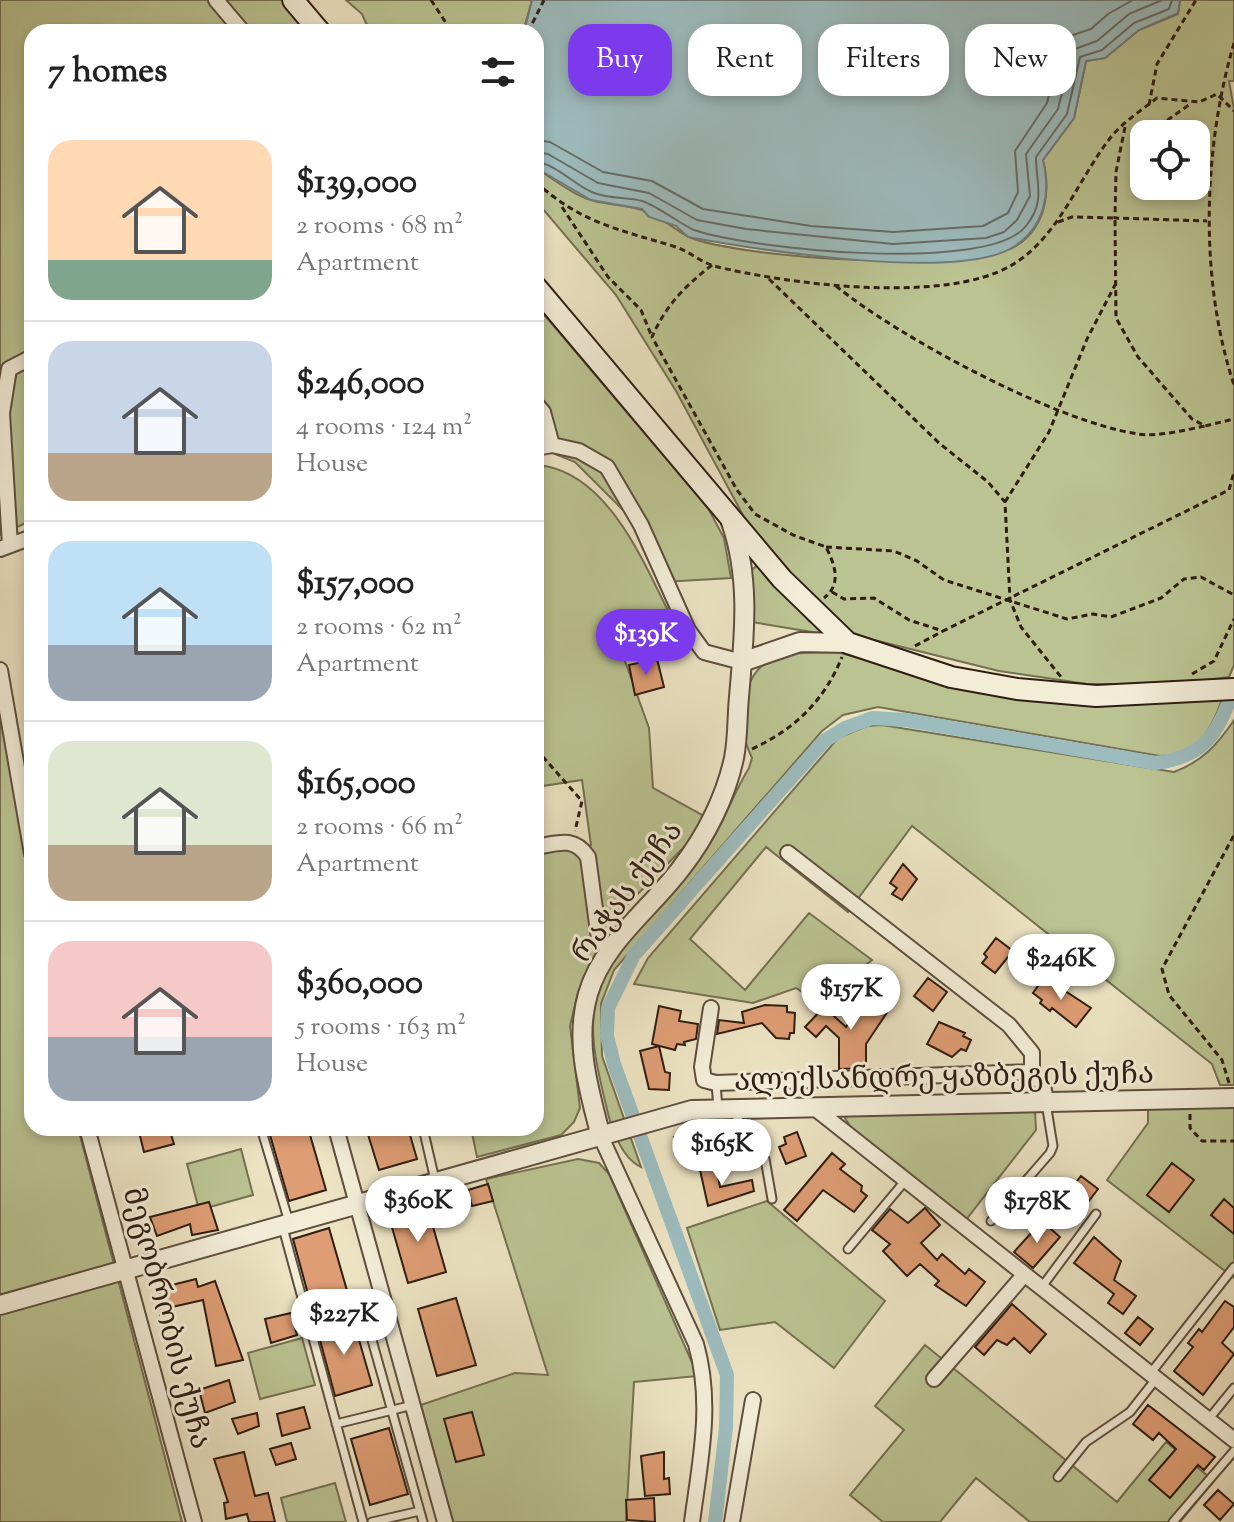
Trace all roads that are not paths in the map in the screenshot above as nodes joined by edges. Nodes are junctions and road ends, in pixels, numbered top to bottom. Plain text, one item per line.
1 (216, 0) edge
2 (293, 0) edge
3 (236, 24) edge
4 (313, 24) edge
5 (544, 296) edge
6 (24, 360) edge
7 (5, 368) edge
8 (544, 416) edge
9 (552, 445) junction
10 (544, 446) edge
11 (728, 515) junction
12 (24, 540) edge
13 (5, 547) edge
14 (848, 643) junction
15 (742, 662) junction
16 (0, 670) edge
17 (1234, 689) edge
18 (24, 808) edge
19 (544, 846) edge
20 (788, 853) dead end
21 (610, 950) junction
22 (711, 1008) dead end
23 (1032, 1072) junction
24 (716, 1083) junction
25 (1233, 1098) edge
26 (1046, 1101) junction
27 (812, 1106) junction
28 (724, 1108) junction
29 (89, 1136) edge
30 (263, 1136) edge
31 (338, 1136) edge
32 (425, 1136) edge
33 (608, 1136) junction
34 (905, 1181) junction
35 (436, 1183) junction
36 (772, 1199) dead end
37 (357, 1204) junction
38 (1096, 1214) dead end
39 (991, 1221) dead end
40 (286, 1225) junction
41 (848, 1249) dead end
42 (1234, 1267) edge
43 (128, 1272) junction
44 (1024, 1275) junction
45 (1041, 1288) junction
46 (384, 1304) junction
47 (0, 1305) edge
48 (363, 1308) junction
49 (309, 1322) junction
50 (1153, 1377) junction
51 (934, 1379) dead end
52 (1234, 1388) edge
53 (753, 1400) dead end
54 (413, 1405) junction
55 (392, 1411) junction
56 (1208, 1420) junction
57 (336, 1424) junction
58 (1234, 1440) edge
59 (1234, 1451) edge
60 (1058, 1477) dead end
61 (420, 1511) junction
62 (194, 1522) edge
63 (363, 1522) edge
64 (372, 1522) edge
65 (423, 1522) edge
66 (445, 1522) edge
67 (692, 1522) edge
68 (732, 1522) edge
69 (1173, 1522) edge

1 - 3 street
2 - 4 main road
5 - 11 main road
6 - 7 street
7 - 13 street
8 - 9 street
9 - 10 street
9 - 15 street
11 - 14 main road
11 - 15 street, რაჭას ქუჩა
12 - 13 street
14 - 15 street
14 - 17 main road
15 - 21 street, რაჭას ქუჩა
16 - 18 street
19 - 21 street
20 - 23 street
21 - 33 street, რაჭას ქუჩა
22 - 24 street
23 - 24 street
23 - 26 street
24 - 28 lane
25 - 26 street, ალექსანდრე ყაზბეგის ქუჩა
26 - 27 street, ალექსანდრე ყაზბეგის ქუჩა
26 - 39 lane
27 - 28 street, ალექსანდრე ყაზბეგის ქუჩა
27 - 34 street
28 - 33 street, ალექსანდრე ყაზბეგის ქუჩა
28 - 36 lane
29 - 43 street, მეგობრობის ქუჩა
30 - 40 lane
31 - 37 street
32 - 35 lane
33 - 35 street, ალექსანდრე ყაზბეგის ქუჩა
33 - 67 street, რაჭას ქუჩა
34 - 41 lane
34 - 44 street
35 - 37 street, ალექსანდრე ყაზბეგის ქუჩა
37 - 40 street, ალექსანდრე ყაზბეგის ქუჩა
37 - 46 street
38 - 45 lane
40 - 43 street, ალექსანდრე ყაზბეგის ქუჩა
40 - 49 lane
42 - 50 lane
43 - 47 street, ალექსანდრე ყაზბეგის ქუჩა
43 - 62 street, მეგობრობის ქუჩა
44 - 45 street
44 - 51 street
45 - 50 street
46 - 48 lane
46 - 54 street
48 - 49 lane
48 - 55 lane
49 - 57 lane
50 - 56 street
50 - 60 lane
52 - 56 lane
53 - 68 street
54 - 55 lane
54 - 66 street
55 - 57 lane
55 - 61 lane
56 - 58 street
57 - 63 lane
59 - 69 lane
61 - 64 lane
61 - 65 lane

